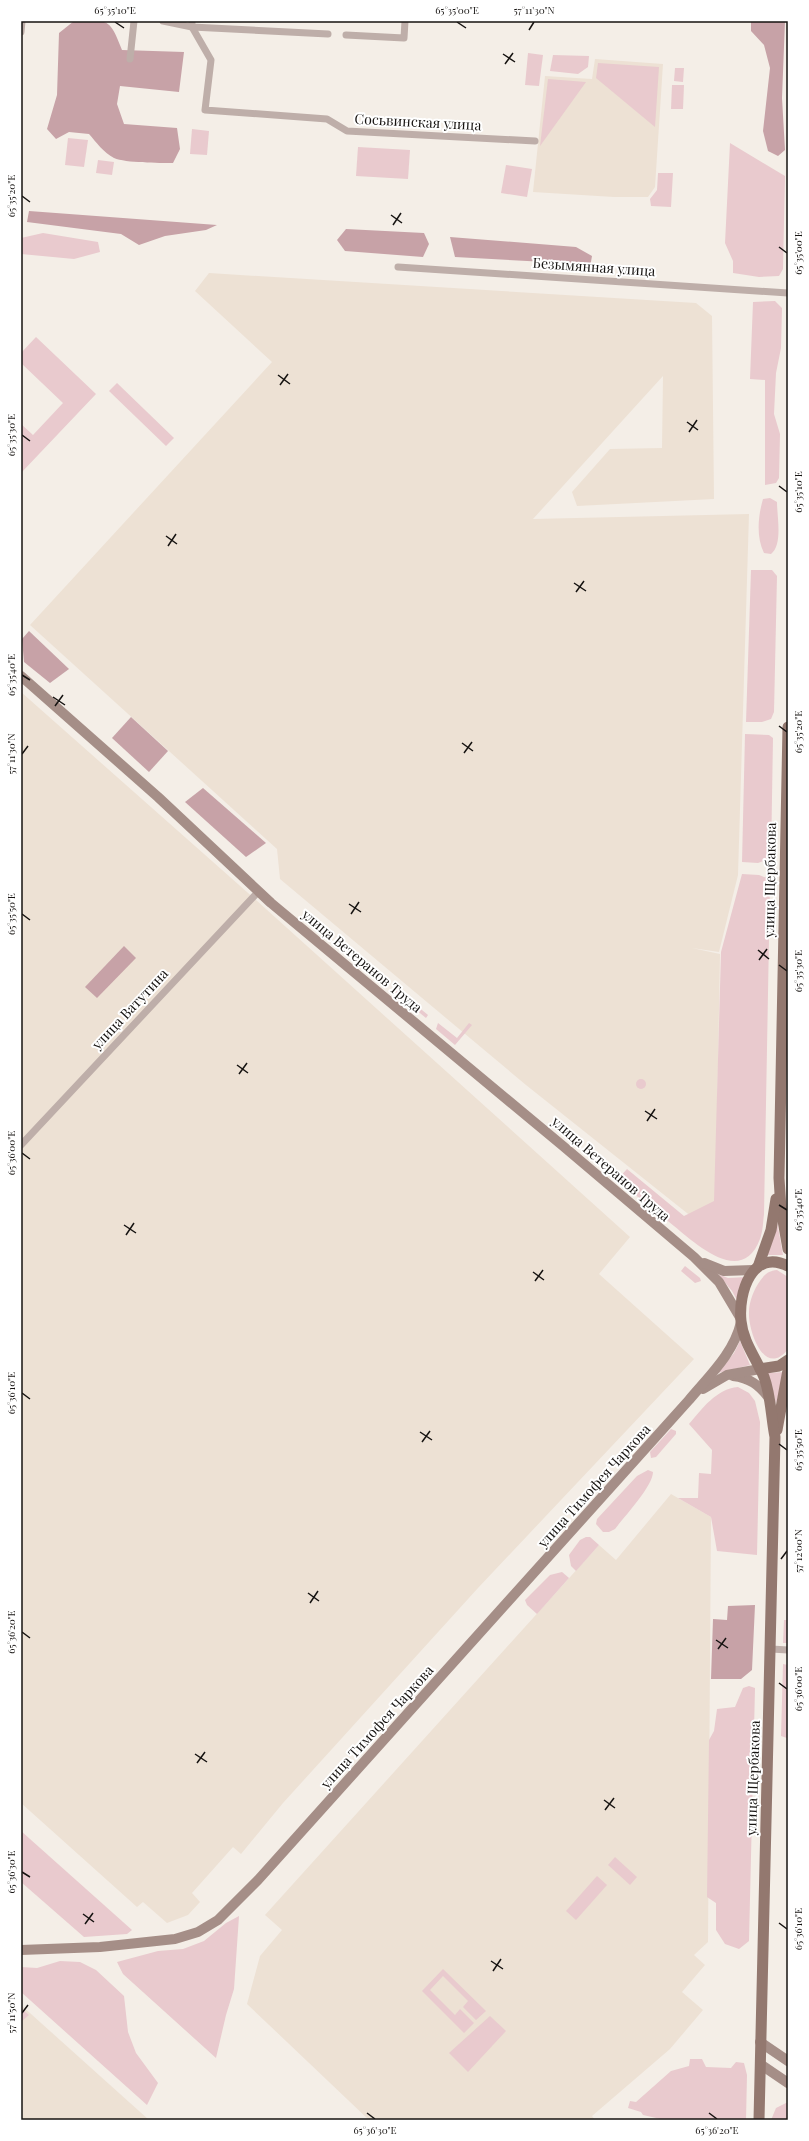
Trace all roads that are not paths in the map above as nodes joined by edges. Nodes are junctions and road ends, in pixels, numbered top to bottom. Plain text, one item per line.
1 (22, 21) edge
2 (134, 21) edge
3 (163, 21) edge
4 (405, 21) edge
5 (192, 24) edge
6 (21, 32) edge
7 (328, 34) dead end
8 (346, 35) dead end
9 (130, 59) dead end
10 (535, 141) dead end
11 (398, 267) dead end
12 (788, 293) edge
13 (21, 676) edge
14 (788, 727) edge
15 (258, 892) junction
16 (786, 952) edge
17 (21, 1145) edge
18 (779, 1178) junction
19 (788, 1249) edge
20 (694, 1257) junction
21 (788, 1266) edge
22 (756, 1267) junction
23 (741, 1321) junction
24 (788, 1360) edge
25 (760, 1368) junction
26 (788, 1370) edge
27 (727, 1375) junction
28 (769, 1398) junction
29 (689, 1400) junction
30 (775, 1437) junction
31 (771, 1649) junction
32 (788, 1650) edge
33 (21, 1950) edge
34 (760, 2042) junction
35 (788, 2061) edge
36 (760, 2064) junction
37 (788, 2083) edge
38 (759, 2120) edge

1 - 6 street
2 - 9 street
3 - 5 street
4 - 8 street
5 - 7 street
5 - 10 street, Сосьвинская улица
11 - 12 street, Безымянная улица
13 - 15 main road, улица Ветеранов Труда
14 - 16 main road, улица Щербакова
15 - 17 street, улица Ватутина
15 - 20 main road, улица Ветеранов Труда
16 - 18 main road, улица Щербакова
18 - 19 main road
18 - 22 main road
20 - 22 main road
20 - 23 main road
21 - 22 main road
22 - 23 main road
23 - 25 main road
23 - 29 main road
24 - 25 main road
25 - 27 main road
25 - 28 main road
26 - 30 main road
27 - 28 main road
27 - 29 main road
28 - 30 main road
29 - 33 main road, улица Тимофея Чаркова
30 - 31 main road, улица Щербакова
31 - 32 street
31 - 34 main road, улица Щербакова
34 - 35 main road
34 - 36 main road, улица Щербакова
36 - 37 main road
36 - 38 main road, улица Щербакова

